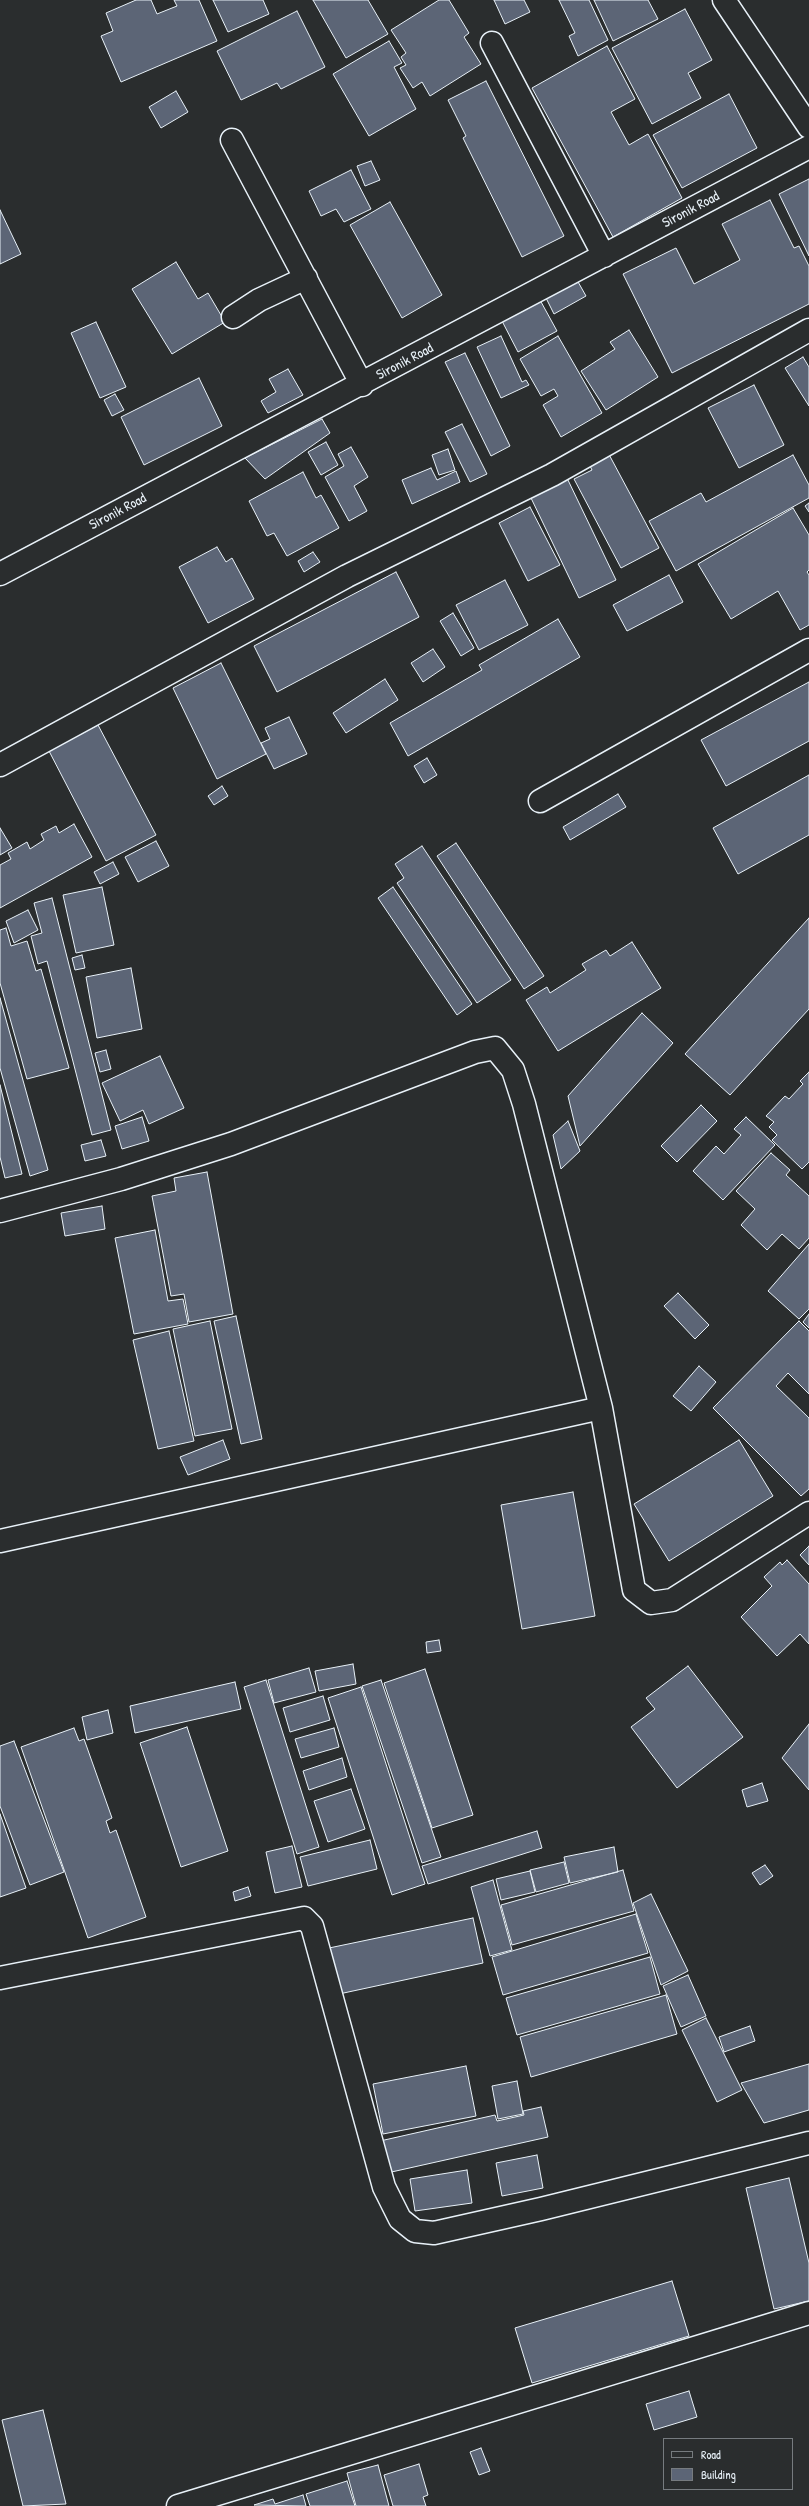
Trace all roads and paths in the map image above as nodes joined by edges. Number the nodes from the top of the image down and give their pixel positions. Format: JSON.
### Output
{"nodes":[{"id":1,"x":724,"y":0,"type":"edge"},
{"id":2,"x":492,"y":43,"type":"dead end"},
{"id":3,"x":809,"y":127,"type":"edge"},
{"id":4,"x":232,"y":140,"type":"dead end"},
{"id":5,"x":809,"y":147,"type":"edge"},
{"id":6,"x":604,"y":256,"type":"junction"},
{"id":7,"x":306,"y":278,"type":"junction"},
{"id":8,"x":233,"y":317,"type":"dead end"},
{"id":9,"x":809,"y":330,"type":"edge"},
{"id":10,"x":362,"y":385,"type":"junction"},
{"id":11,"x":0,"y":574,"type":"edge"},
{"id":12,"x":809,"y":650,"type":"edge"},
{"id":13,"x":0,"y":765,"type":"edge"},
{"id":14,"x":540,"y":801,"type":"dead end"},
{"id":15,"x":0,"y":1211,"type":"edge"},
{"id":16,"x":601,"y":1408,"type":"junction"},
{"id":17,"x":809,"y":1513,"type":"edge"},
{"id":18,"x":0,"y":1541,"type":"edge"},
{"id":19,"x":0,"y":1978,"type":"edge"},
{"id":20,"x":809,"y":2143,"type":"edge"},
{"id":21,"x":809,"y":2313,"type":"edge"},
{"id":22,"x":178,"y":2506,"type":"edge"}],
"edges":[{"from":1,"to":3,"type":"street"},
{"from":2,"to":6,"type":"street"},
{"from":4,"to":7,"type":"street"},
{"from":5,"to":6,"type":"street","name":"Sironik Road"},
{"from":6,"to":10,"type":"street","name":"Sironik Road"},
{"from":7,"to":8,"type":"street"},
{"from":7,"to":10,"type":"street"},
{"from":9,"to":13,"type":"street"},
{"from":10,"to":11,"type":"street","name":"Sironik Road"},
{"from":12,"to":14,"type":"street"},
{"from":15,"to":16,"type":"street"},
{"from":16,"to":17,"type":"street"},
{"from":16,"to":18,"type":"street"},
{"from":19,"to":20,"type":"street"},
{"from":21,"to":22,"type":"street"}]}
